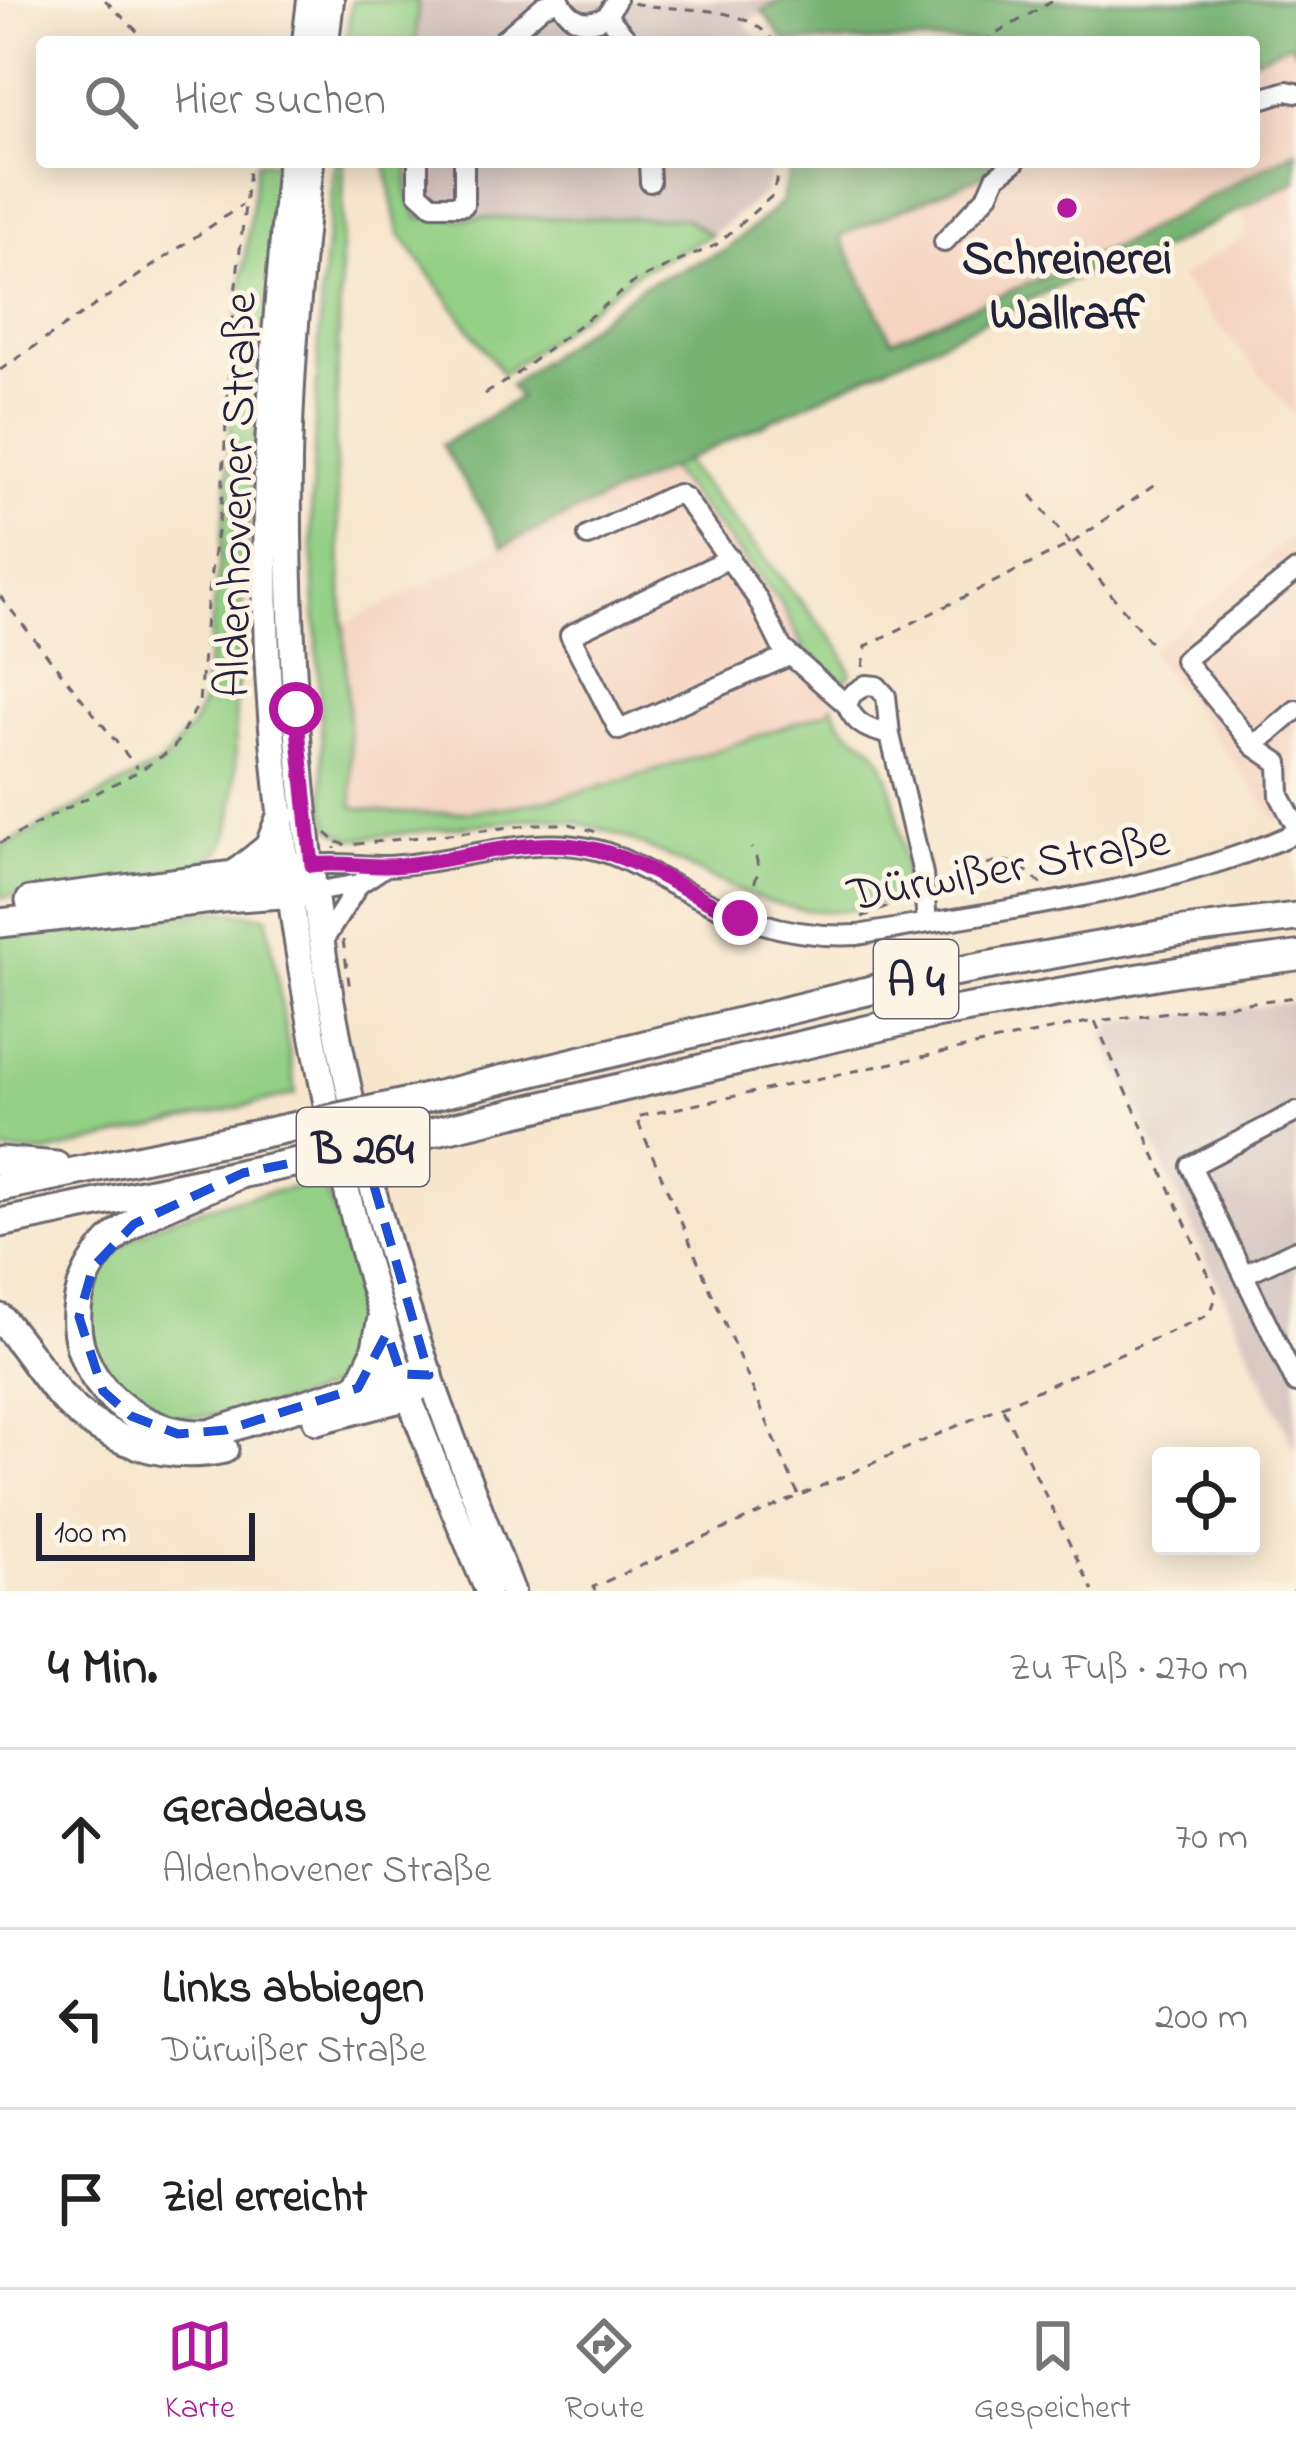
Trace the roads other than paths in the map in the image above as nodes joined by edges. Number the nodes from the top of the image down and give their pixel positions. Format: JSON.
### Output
{"nodes":[{"id":1,"x":310,"y":0,"type":"edge"},
{"id":2,"x":331,"y":0,"type":"edge"},
{"id":3,"x":560,"y":0,"type":"edge"},
{"id":4,"x":614,"y":5,"type":"edge"},
{"id":5,"x":305,"y":36,"type":"edge"},
{"id":6,"x":327,"y":36,"type":"edge"},
{"id":7,"x":508,"y":36,"type":"edge"},
{"id":8,"x":627,"y":36,"type":"edge"},
{"id":9,"x":1296,"y":93,"type":"edge"},
{"id":10,"x":1260,"y":98,"type":"edge"},
{"id":11,"x":289,"y":168,"type":"edge"},
{"id":12,"x":310,"y":168,"type":"edge"},
{"id":13,"x":418,"y":168,"type":"edge"},
{"id":14,"x":464,"y":168,"type":"edge"},
{"id":15,"x":1008,"y":168,"type":"edge"},
{"id":16,"x":944,"y":242,"type":"dead end"},
{"id":17,"x":588,"y":536,"type":"dead end"},
{"id":18,"x":730,"y":558,"type":"junction"},
{"id":19,"x":1296,"y":571,"type":"edge"},
{"id":20,"x":788,"y":656,"type":"junction"},
{"id":21,"x":847,"y":706,"type":"junction"},
{"id":22,"x":1296,"y":710,"type":"edge"},
{"id":23,"x":890,"y":735,"type":"junction"},
{"id":24,"x":1253,"y":746,"type":"junction"},
{"id":25,"x":1287,"y":761,"type":"edge"},
{"id":26,"x":281,"y":816,"type":"junction"},
{"id":27,"x":1296,"y":830,"type":"edge"},
{"id":28,"x":386,"y":866,"type":"junction"},
{"id":29,"x":235,"y":874,"type":"junction"},
{"id":30,"x":300,"y":880,"type":"junction"},
{"id":31,"x":359,"y":884,"type":"junction"},
{"id":32,"x":0,"y":905,"type":"edge"},
{"id":33,"x":1296,"y":917,"type":"edge"},
{"id":34,"x":0,"y":923,"type":"edge"},
{"id":35,"x":927,"y":923,"type":"junction"},
{"id":36,"x":321,"y":944,"type":"junction"},
{"id":37,"x":1296,"y":956,"type":"edge"},
{"id":38,"x":1296,"y":1112,"type":"edge"},
{"id":39,"x":0,"y":1160,"type":"edge"},
{"id":40,"x":90,"y":1169,"type":"junction"},
{"id":41,"x":243,"y":1173,"type":"junction"},
{"id":42,"x":0,"y":1187,"type":"edge"},
{"id":43,"x":0,"y":1223,"type":"edge"},
{"id":44,"x":1296,"y":1250,"type":"edge"},
{"id":45,"x":1245,"y":1274,"type":"junction"},
{"id":46,"x":0,"y":1318,"type":"edge"},
{"id":47,"x":382,"y":1318,"type":"junction"},
{"id":48,"x":413,"y":1382,"type":"junction"},
{"id":49,"x":1296,"y":1383,"type":"edge"},
{"id":50,"x":358,"y":1388,"type":"junction"},
{"id":51,"x":488,"y":1591,"type":"edge"},
{"id":52,"x":512,"y":1591,"type":"edge"}],
"edges":[{"from":1,"to":5,"type":"main road"},
{"from":2,"to":6,"type":"main road"},
{"from":3,"to":4,"type":"street"},
{"from":3,"to":7,"type":"street"},
{"from":4,"to":8,"type":"street"},
{"from":9,"to":10,"type":"street"},
{"from":11,"to":26,"type":"main road","name":"Aldenhovener Straße"},
{"from":12,"to":30,"type":"main road","name":"Aldenhovener Straße"},
{"from":13,"to":14,"type":"street"},
{"from":15,"to":16,"type":"street"},
{"from":17,"to":18,"type":"street"},
{"from":18,"to":20,"type":"street"},
{"from":18,"to":20,"type":"street"},
{"from":19,"to":24,"type":"street"},
{"from":20,"to":21,"type":"street"},
{"from":21,"to":23,"type":"street"},
{"from":21,"to":23,"type":"street"},
{"from":22,"to":24,"type":"street"},
{"from":23,"to":35,"type":"street"},
{"from":24,"to":25,"type":"street"},
{"from":25,"to":27,"type":"street"},
{"from":26,"to":29,"type":"highway"},
{"from":26,"to":30,"type":"main road","name":"Aldenhovener Straße"},
{"from":27,"to":35,"type":"street","name":"Dürwißer Straße"},
{"from":28,"to":30,"type":"street","name":"Dürwißer Straße"},
{"from":28,"to":31,"type":"street","name":"Dürwißer Straße"},
{"from":28,"to":35,"type":"street","name":"Dürwißer Straße"},
{"from":29,"to":30,"type":"highway"},
{"from":29,"to":32,"type":"highway"},
{"from":30,"to":31,"type":"street","name":"Dürwißer Straße"},
{"from":30,"to":34,"type":"highway"},
{"from":30,"to":36,"type":"main road","name":"Aldenhovener Straße","number":"B 264"},
{"from":30,"to":47,"type":"main road","name":"Aldenhovener Straße","number":"B 264"},
{"from":31,"to":36,"type":"street","name":"Dürwißer Straße"},
{"from":33,"to":40,"type":"highway","number":"A 4","bridge":true},
{"from":36,"to":48,"type":"main road","name":"Aldenhovener Straße","number":"B 264"},
{"from":37,"to":41,"type":"highway","number":"A 4","bridge":true},
{"from":38,"to":45,"type":"street"},
{"from":39,"to":40,"type":"highway"},
{"from":40,"to":42,"type":"highway","number":"A 4"},
{"from":41,"to":43,"type":"highway","number":"A 4"},
{"from":41,"to":50,"type":"highway"},
{"from":44,"to":45,"type":"street"},
{"from":45,"to":49,"type":"street"},
{"from":46,"to":48,"type":"highway"},
{"from":47,"to":48,"type":"main road","name":"Aldenhovener Straße","number":"B 264"},
{"from":47,"to":50,"type":"highway"},
{"from":48,"to":50,"type":"highway"},
{"from":48,"to":51,"type":"main road","name":"Aldenhovener Straße","number":"B 264"},
{"from":48,"to":52,"type":"main road","name":"Aldenhovener Straße","number":"B 264"}]}
